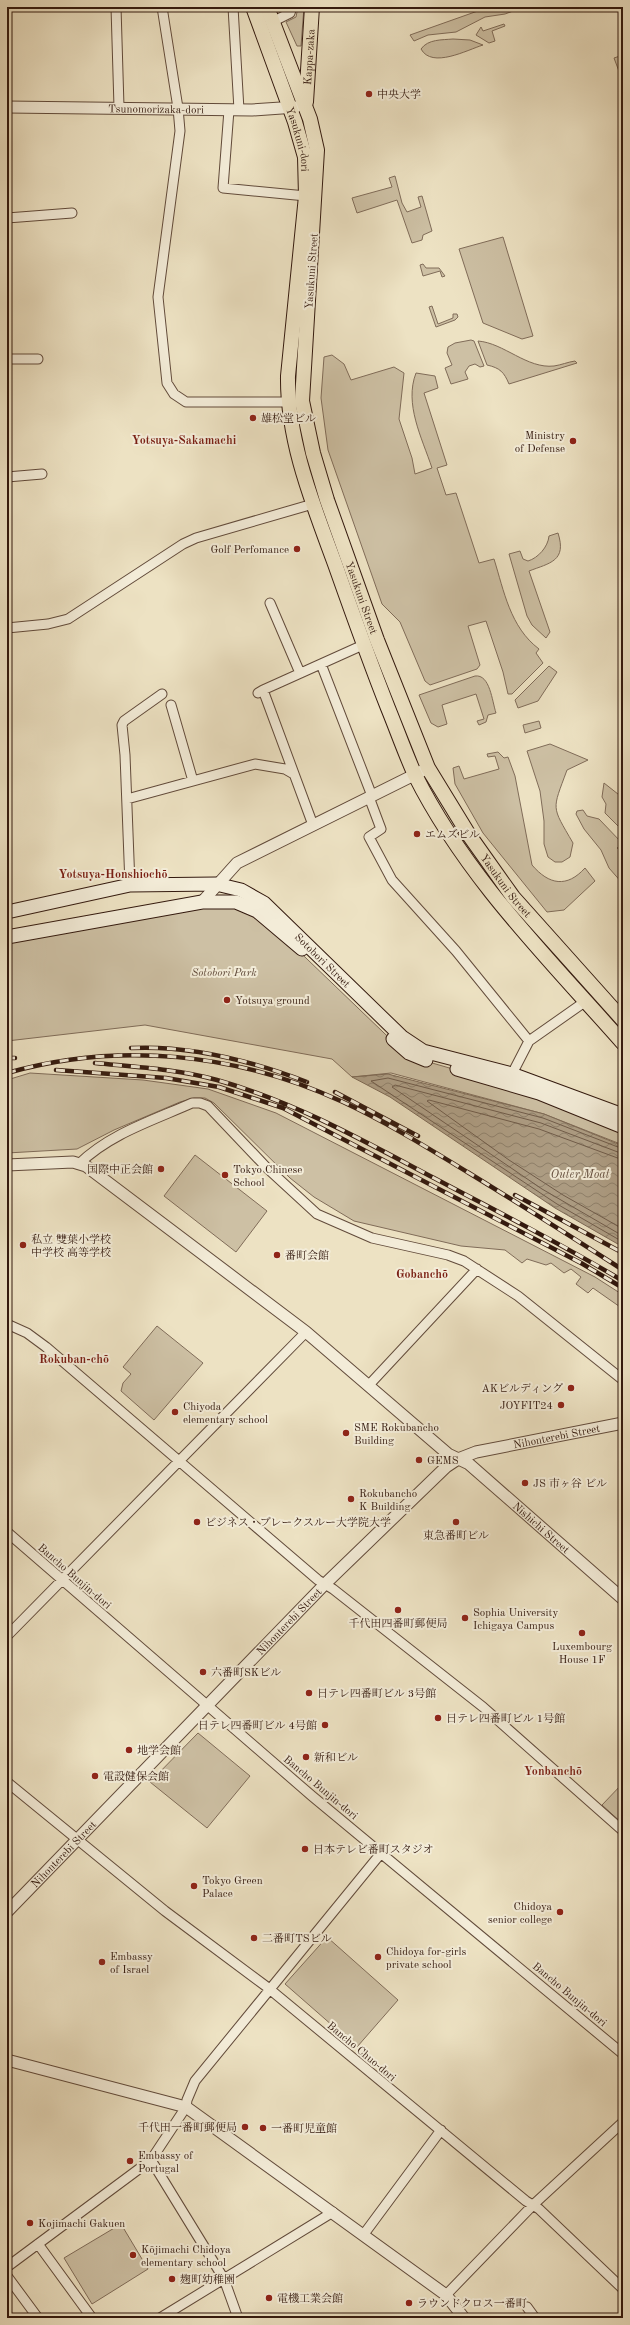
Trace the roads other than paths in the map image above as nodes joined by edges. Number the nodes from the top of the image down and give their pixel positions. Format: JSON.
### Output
{"nodes":[{"id":1,"x":116,"y":7,"type":"edge"},
{"id":2,"x":162,"y":7,"type":"edge"},
{"id":3,"x":233,"y":7,"type":"edge"},
{"id":4,"x":253,"y":7,"type":"edge"},
{"id":5,"x":267,"y":7,"type":"edge"},
{"id":6,"x":292,"y":7,"type":"edge"},
{"id":7,"x":312,"y":7,"type":"edge"},
{"id":8,"x":272,"y":22,"type":"junction"},
{"id":9,"x":283,"y":51,"type":"junction"},
{"id":10,"x":309,"y":51,"type":"junction"},
{"id":11,"x":304,"y":72,"type":"junction"},
{"id":12,"x":299,"y":90,"type":"junction"},
{"id":13,"x":306,"y":106,"type":"junction"},
{"id":14,"x":7,"y":107,"type":"edge"},
{"id":15,"x":120,"y":107,"type":"junction"},
{"id":16,"x":178,"y":108,"type":"junction"},
{"id":17,"x":290,"y":108,"type":"junction"},
{"id":18,"x":234,"y":110,"type":"junction"},
{"id":19,"x":306,"y":196,"type":"junction"},
{"id":20,"x":72,"y":213,"type":"dead end"},
{"id":21,"x":7,"y":218,"type":"edge"},
{"id":22,"x":7,"y":359,"type":"edge"},
{"id":23,"x":38,"y":359,"type":"dead end"},
{"id":24,"x":288,"y":402,"type":"junction"},
{"id":25,"x":42,"y":474,"type":"dead end"},
{"id":26,"x":7,"y":477,"type":"edge"},
{"id":27,"x":313,"y":504,"type":"junction"},
{"id":28,"x":270,"y":603,"type":"dead end"},
{"id":29,"x":7,"y":628,"type":"edge"},
{"id":30,"x":363,"y":645,"type":"junction"},
{"id":31,"x":321,"y":664,"type":"junction"},
{"id":32,"x":300,"y":673,"type":"junction"},
{"id":33,"x":162,"y":694,"type":"dead end"},
{"id":34,"x":171,"y":704,"type":"dead end"},
{"id":35,"x":428,"y":768,"type":"junction"},
{"id":36,"x":292,"y":773,"type":"junction"},
{"id":37,"x":415,"y":774,"type":"junction"},
{"id":38,"x":193,"y":781,"type":"junction"},
{"id":39,"x":370,"y":797,"type":"junction"},
{"id":40,"x":127,"y":798,"type":"junction"},
{"id":41,"x":313,"y":825,"type":"junction"},
{"id":42,"x":216,"y":884,"type":"junction"},
{"id":43,"x":130,"y":885,"type":"junction"},
{"id":44,"x":202,"y":902,"type":"junction"},
{"id":45,"x":7,"y":912,"type":"edge"},
{"id":46,"x":7,"y":937,"type":"edge"},
{"id":47,"x":586,"y":1001,"type":"junction"},
{"id":48,"x":623,"y":1020,"type":"edge"},
{"id":49,"x":529,"y":1041,"type":"junction"},
{"id":50,"x":623,"y":1043,"type":"edge"},
{"id":51,"x":512,"y":1074,"type":"junction"},
{"id":52,"x":623,"y":1115,"type":"edge"},
{"id":53,"x":623,"y":1127,"type":"edge"},
{"id":54,"x":79,"y":1164,"type":"junction"},
{"id":55,"x":7,"y":1165,"type":"edge"},
{"id":56,"x":477,"y":1269,"type":"junction"},
{"id":57,"x":7,"y":1324,"type":"edge"},
{"id":58,"x":306,"y":1332,"type":"junction"},
{"id":59,"x":623,"y":1380,"type":"edge"},
{"id":60,"x":368,"y":1386,"type":"junction"},
{"id":61,"x":623,"y":1423,"type":"edge"},
{"id":62,"x":458,"y":1459,"type":"junction"},
{"id":63,"x":179,"y":1461,"type":"junction"},
{"id":64,"x":7,"y":1532,"type":"edge"},
{"id":65,"x":63,"y":1581,"type":"junction"},
{"id":66,"x":325,"y":1584,"type":"junction"},
{"id":67,"x":623,"y":1599,"type":"edge"},
{"id":68,"x":7,"y":1636,"type":"edge"},
{"id":69,"x":207,"y":1707,"type":"junction"},
{"id":70,"x":7,"y":1782,"type":"edge"},
{"id":71,"x":623,"y":1831,"type":"edge"},
{"id":72,"x":78,"y":1840,"type":"junction"},
{"id":73,"x":382,"y":1852,"type":"junction"},
{"id":74,"x":7,"y":1912,"type":"edge"},
{"id":75,"x":271,"y":1990,"type":"junction"},
{"id":76,"x":623,"y":2054,"type":"edge"},
{"id":77,"x":7,"y":2060,"type":"edge"},
{"id":78,"x":186,"y":2107,"type":"junction"},
{"id":79,"x":623,"y":2122,"type":"edge"},
{"id":80,"x":441,"y":2130,"type":"junction"},
{"id":81,"x":151,"y":2160,"type":"junction"},
{"id":82,"x":533,"y":2205,"type":"junction"},
{"id":83,"x":333,"y":2212,"type":"junction"},
{"id":84,"x":364,"y":2234,"type":"junction"},
{"id":85,"x":38,"y":2244,"type":"junction"},
{"id":86,"x":7,"y":2266,"type":"edge"},
{"id":87,"x":7,"y":2276,"type":"edge"},
{"id":88,"x":224,"y":2279,"type":"junction"},
{"id":89,"x":623,"y":2289,"type":"edge"},
{"id":90,"x":446,"y":2295,"type":"junction"},
{"id":91,"x":527,"y":2307,"type":"dead end"},
{"id":92,"x":38,"y":2318,"type":"edge"},
{"id":93,"x":92,"y":2318,"type":"edge"},
{"id":94,"x":160,"y":2318,"type":"edge"},
{"id":95,"x":238,"y":2318,"type":"edge"},
{"id":96,"x":464,"y":2318,"type":"edge"},
{"id":97,"x":535,"y":2318,"type":"edge"}],
"edges":[{"from":1,"to":15,"type":"street"},
{"from":2,"to":16,"type":"street"},
{"from":3,"to":18,"type":"street"},
{"from":4,"to":17,"type":"main road","name":"Yasukuni-dori"},
{"from":5,"to":8,"type":"main road","name":"Yasukuni-dori"},
{"from":6,"to":8,"type":"street"},
{"from":7,"to":10,"type":"main road","name":"Kappa-zaka"},
{"from":8,"to":9,"type":"main road","name":"Yasukuni-dori"},
{"from":9,"to":11,"type":"main road"},
{"from":9,"to":12,"type":"main road","name":"Yasukuni-dori"},
{"from":10,"to":11,"type":"main road"},
{"from":10,"to":13,"type":"main road","name":"Kappa-zaka"},
{"from":11,"to":12,"type":"main road"},
{"from":12,"to":13,"type":"main road","name":"Yasukuni-dori"},
{"from":12,"to":17,"type":"main road"},
{"from":13,"to":17,"type":"street","name":"Tsunomorizaka-dori"},
{"from":13,"to":35,"type":"main road","name":"Yasukuni Street"},
{"from":14,"to":15,"type":"street","name":"Tsunomorizaka-dori"},
{"from":15,"to":16,"type":"street","name":"Tsunomorizaka-dori"},
{"from":16,"to":18,"type":"street","name":"Tsunomorizaka-dori"},
{"from":16,"to":24,"type":"street"},
{"from":17,"to":18,"type":"street","name":"Tsunomorizaka-dori"},
{"from":17,"to":19,"type":"main road","name":"Yasukuni-dori"},
{"from":18,"to":19,"type":"street"},
{"from":19,"to":24,"type":"main road","name":"Yasukuni-dori"},
{"from":20,"to":21,"type":"street"},
{"from":22,"to":23,"type":"street"},
{"from":24,"to":27,"type":"main road","name":"Yasukuni Street"},
{"from":25,"to":26,"type":"street"},
{"from":27,"to":29,"type":"street"},
{"from":27,"to":30,"type":"main road","name":"Yasukuni Street"},
{"from":28,"to":32,"type":"street"},
{"from":30,"to":31,"type":"street"},
{"from":30,"to":37,"type":"main road","name":"Yasukuni Street"},
{"from":31,"to":32,"type":"street"},
{"from":31,"to":39,"type":"street"},
{"from":32,"to":36,"type":"street"},
{"from":33,"to":40,"type":"street"},
{"from":34,"to":38,"type":"street"},
{"from":35,"to":37,"type":"street"},
{"from":35,"to":48,"type":"main road","name":"Yasukuni Street"},
{"from":36,"to":38,"type":"street"},
{"from":36,"to":41,"type":"street"},
{"from":37,"to":39,"type":"street"},
{"from":37,"to":47,"type":"main road","name":"Yasukuni Street"},
{"from":38,"to":40,"type":"street"},
{"from":39,"to":41,"type":"street"},
{"from":39,"to":49,"type":"street"},
{"from":40,"to":43,"type":"street"},
{"from":41,"to":42,"type":"street"},
{"from":42,"to":43,"type":"main road","name":"Sotobori Street"},
{"from":42,"to":44,"type":"street"},
{"from":42,"to":51,"type":"main road","name":"Sotobori Street"},
{"from":43,"to":45,"type":"main road","name":"Sotobori Street"},
{"from":44,"to":46,"type":"main road","name":"Sotobori Street"},
{"from":44,"to":53,"type":"main road","name":"Sotobori Street"},
{"from":47,"to":49,"type":"street"},
{"from":47,"to":50,"type":"main road","name":"Yasukuni Street"},
{"from":49,"to":51,"type":"street"},
{"from":51,"to":52,"type":"main road","name":"Sotobori Street"},
{"from":54,"to":55,"type":"street"},
{"from":54,"to":56,"type":"street"},
{"from":54,"to":58,"type":"street","name":"Nishichi Street"},
{"from":56,"to":59,"type":"street"},
{"from":56,"to":60,"type":"street"},
{"from":57,"to":63,"type":"street"},
{"from":58,"to":60,"type":"street","name":"Nishichi Street"},
{"from":58,"to":63,"type":"street"},
{"from":60,"to":62,"type":"street","name":"Nishichi Street"},
{"from":61,"to":62,"type":"street","name":"Nihonterebi Street"},
{"from":62,"to":66,"type":"street","name":"Nihonterebi Street"},
{"from":62,"to":67,"type":"street","name":"Nishichi Street"},
{"from":63,"to":65,"type":"street"},
{"from":63,"to":66,"type":"street"},
{"from":64,"to":65,"type":"street","name":"Bancho Bunjin-dori"},
{"from":65,"to":68,"type":"street"},
{"from":65,"to":69,"type":"street","name":"Bancho Bunjin-dori"},
{"from":66,"to":69,"type":"street","name":"Nihonterebi Street"},
{"from":66,"to":71,"type":"street"},
{"from":69,"to":72,"type":"street","name":"Nihonterebi Street"},
{"from":69,"to":73,"type":"street","name":"Bancho Bunjin-dori"},
{"from":70,"to":72,"type":"street","name":"Bancho Chuo-dori"},
{"from":72,"to":74,"type":"street","name":"Nihonterebi Street"},
{"from":72,"to":75,"type":"street","name":"Bancho Chuo-dori"},
{"from":73,"to":75,"type":"street"},
{"from":73,"to":76,"type":"street","name":"Bancho Bunjin-dori"},
{"from":75,"to":78,"type":"street"},
{"from":75,"to":80,"type":"street","name":"Bancho Chuo-dori"},
{"from":77,"to":78,"type":"street"},
{"from":78,"to":81,"type":"street"},
{"from":78,"to":83,"type":"street"},
{"from":79,"to":82,"type":"street"},
{"from":80,"to":82,"type":"street","name":"Bancho Chuo-dori"},
{"from":80,"to":84,"type":"street"},
{"from":81,"to":85,"type":"street"},
{"from":81,"to":88,"type":"street"},
{"from":82,"to":89,"type":"street","name":"Bancho Chuo-dori"},
{"from":82,"to":90,"type":"street"},
{"from":83,"to":84,"type":"street"},
{"from":83,"to":88,"type":"street"},
{"from":84,"to":90,"type":"street"},
{"from":85,"to":86,"type":"street"},
{"from":85,"to":93,"type":"street"},
{"from":87,"to":92,"type":"street"},
{"from":88,"to":94,"type":"street"},
{"from":88,"to":95,"type":"street"},
{"from":90,"to":96,"type":"street"},
{"from":91,"to":97,"type":"street"}]}
